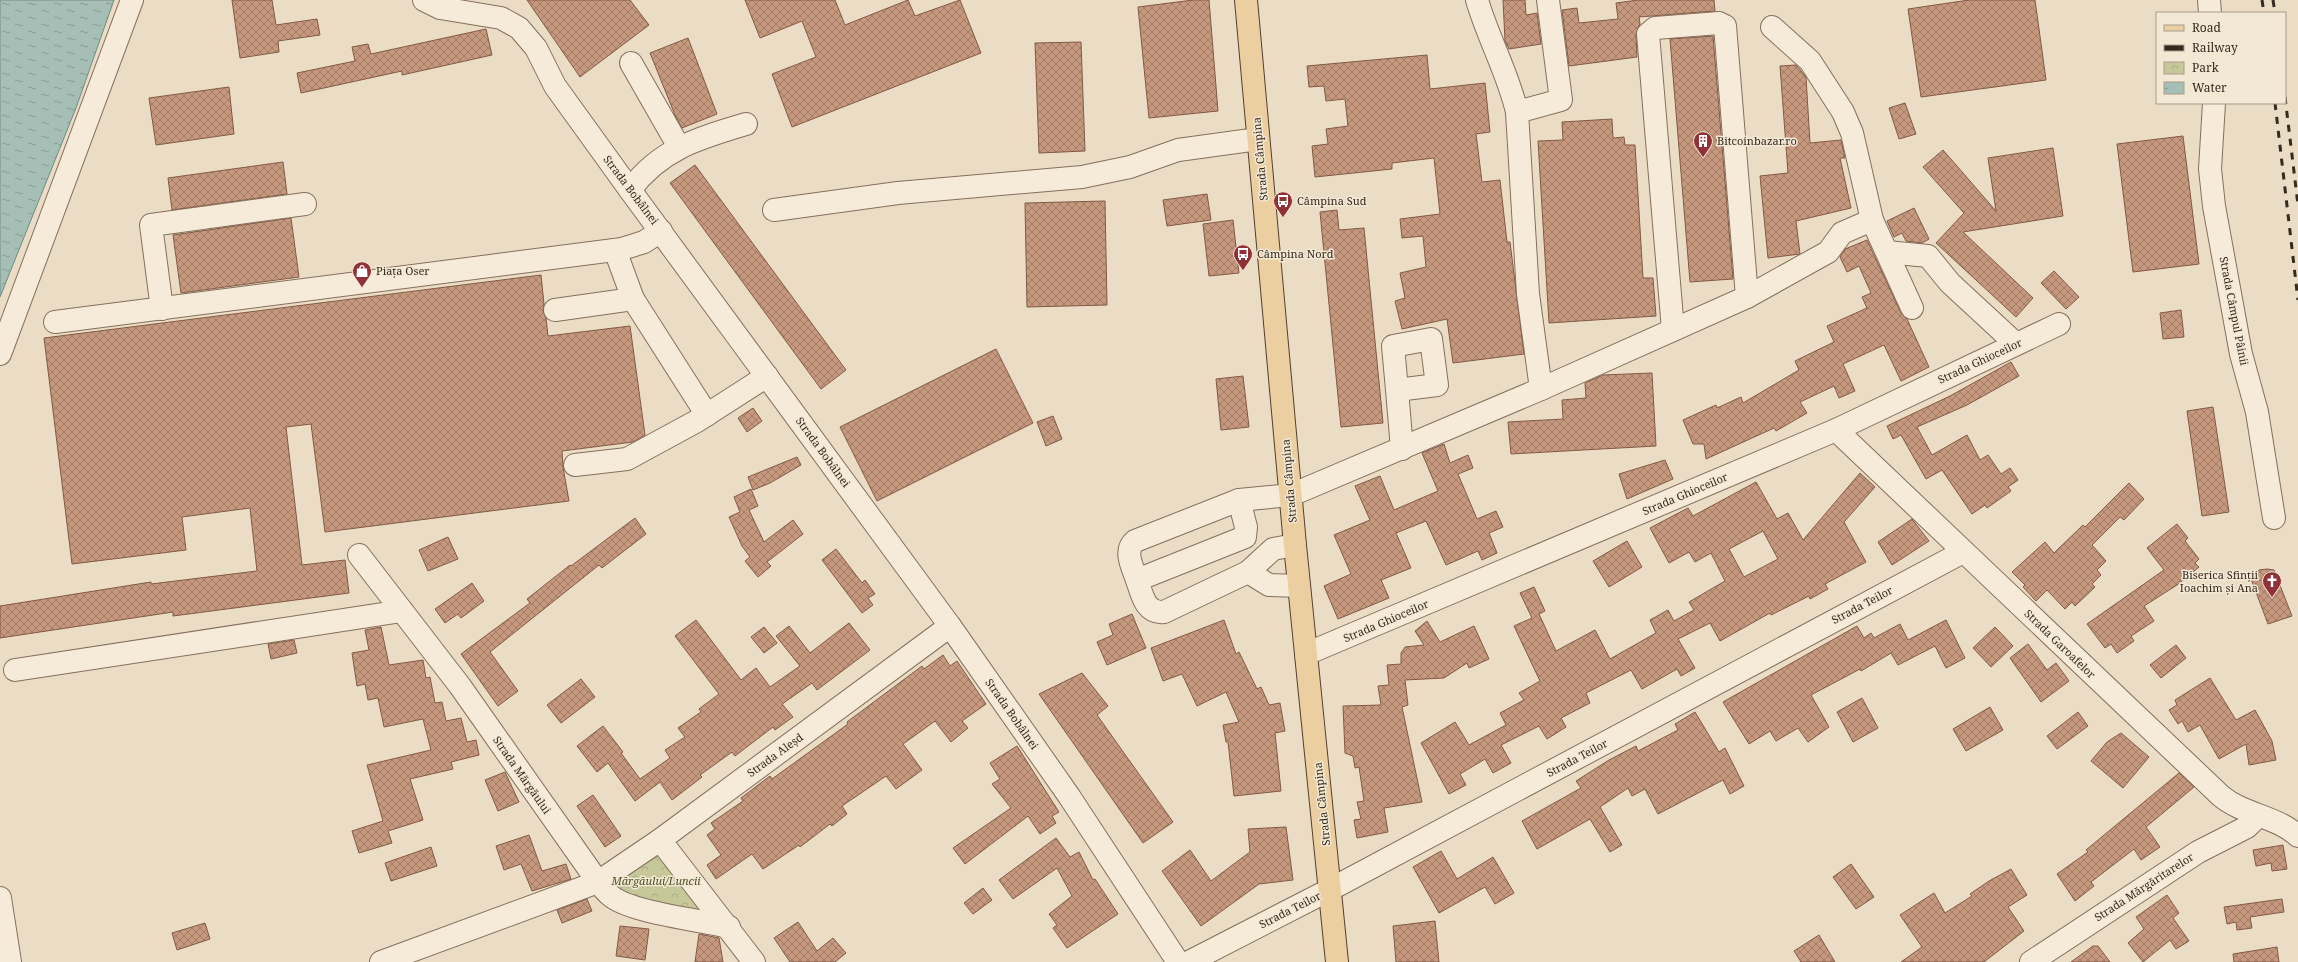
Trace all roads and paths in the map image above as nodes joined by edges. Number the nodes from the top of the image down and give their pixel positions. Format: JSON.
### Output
{"nodes":[{"id":1,"x":132,"y":0,"type":"edge"},
{"id":2,"x":424,"y":0,"type":"edge"},
{"id":3,"x":1246,"y":0,"type":"edge"},
{"id":4,"x":1477,"y":0,"type":"edge"},
{"id":5,"x":1548,"y":0,"type":"edge"},
{"id":6,"x":2209,"y":0,"type":"edge"},
{"id":7,"x":2210,"y":12,"type":"edge"},
{"id":8,"x":1772,"y":27,"type":"dead end"},
{"id":9,"x":631,"y":63,"type":"dead end"},
{"id":10,"x":2214,"y":104,"type":"edge"},
{"id":11,"x":1517,"y":112,"type":"junction"},
{"id":12,"x":746,"y":124,"type":"dead end"},
{"id":13,"x":1258,"y":139,"type":"junction"},
{"id":14,"x":679,"y":147,"type":"junction"},
{"id":15,"x":630,"y":190,"type":"junction"},
{"id":16,"x":305,"y":204,"type":"dead end"},
{"id":17,"x":774,"y":210,"type":"dead end"},
{"id":18,"x":1872,"y":220,"type":"junction"},
{"id":19,"x":661,"y":231,"type":"junction"},
{"id":20,"x":615,"y":250,"type":"junction"},
{"id":21,"x":1887,"y":252,"type":"junction"},
{"id":22,"x":1747,"y":297,"type":"junction"},
{"id":23,"x":633,"y":299,"type":"junction"},
{"id":24,"x":1912,"y":308,"type":"dead end"},
{"id":25,"x":162,"y":309,"type":"junction"},
{"id":26,"x":555,"y":310,"type":"dead end"},
{"id":27,"x":56,"y":322,"type":"dead end"},
{"id":28,"x":2059,"y":324,"type":"dead end"},
{"id":29,"x":1673,"y":330,"type":"junction"},
{"id":30,"x":2016,"y":344,"type":"junction"},
{"id":31,"x":0,"y":354,"type":"edge"},
{"id":32,"x":768,"y":376,"type":"junction"},
{"id":33,"x":1541,"y":389,"type":"junction"},
{"id":34,"x":1397,"y":390,"type":"dead end"},
{"id":35,"x":707,"y":415,"type":"junction"},
{"id":36,"x":1836,"y":430,"type":"junction"},
{"id":37,"x":1402,"y":449,"type":"junction"},
{"id":38,"x":575,"y":465,"type":"dead end"},
{"id":39,"x":1291,"y":495,"type":"junction"},
{"id":40,"x":1239,"y":500,"type":"junction"},
{"id":41,"x":2274,"y":518,"type":"dead end"},
{"id":42,"x":1295,"y":545,"type":"junction"},
{"id":43,"x":1963,"y":552,"type":"junction"},
{"id":44,"x":359,"y":555,"type":"dead end"},
{"id":45,"x":1248,"y":572,"type":"junction"},
{"id":46,"x":1137,"y":580,"type":"junction"},
{"id":47,"x":1299,"y":586,"type":"junction"},
{"id":48,"x":402,"y":611,"type":"junction"},
{"id":49,"x":950,"y":626,"type":"junction"},
{"id":50,"x":1306,"y":654,"type":"junction"},
{"id":51,"x":15,"y":670,"type":"dead end"},
{"id":52,"x":2258,"y":816,"type":"junction"},
{"id":53,"x":2298,"y":836,"type":"edge"},
{"id":54,"x":660,"y":840,"type":"junction"},
{"id":55,"x":598,"y":882,"type":"junction"},
{"id":56,"x":1331,"y":890,"type":"junction"},
{"id":57,"x":0,"y":898,"type":"edge"},
{"id":58,"x":729,"y":927,"type":"junction"},
{"id":59,"x":10,"y":962,"type":"edge"},
{"id":60,"x":381,"y":962,"type":"edge"},
{"id":61,"x":754,"y":962,"type":"edge"},
{"id":62,"x":1178,"y":962,"type":"edge"},
{"id":63,"x":1189,"y":962,"type":"edge"},
{"id":64,"x":1337,"y":962,"type":"edge"},
{"id":65,"x":2031,"y":962,"type":"edge"}],
"edges":[{"from":1,"to":31,"type":"street"},
{"from":2,"to":15,"type":"street","name":"Strada Bobâlnei"},
{"from":3,"to":13,"type":"main road","name":"Strada Câmpina"},
{"from":4,"to":11,"type":"street"},
{"from":5,"to":11,"type":"street"},
{"from":6,"to":7,"type":"street"},
{"from":8,"to":18,"type":"street"},
{"from":9,"to":14,"type":"street"},
{"from":10,"to":41,"type":"street","name":"Strada Câmpul Pâinii"},
{"from":11,"to":33,"type":"street"},
{"from":12,"to":14,"type":"street"},
{"from":13,"to":17,"type":"street"},
{"from":13,"to":39,"type":"main road","name":"Strada Câmpina"},
{"from":14,"to":15,"type":"street"},
{"from":15,"to":19,"type":"street","name":"Strada Bobâlnei"},
{"from":16,"to":25,"type":"street"},
{"from":18,"to":21,"type":"street"},
{"from":18,"to":22,"type":"street"},
{"from":19,"to":20,"type":"street"},
{"from":19,"to":32,"type":"street","name":"Strada Bobâlnei"},
{"from":20,"to":23,"type":"street"},
{"from":20,"to":25,"type":"street"},
{"from":21,"to":24,"type":"street"},
{"from":21,"to":30,"type":"street"},
{"from":22,"to":29,"type":"street"},
{"from":22,"to":29,"type":"street"},
{"from":23,"to":26,"type":"street"},
{"from":23,"to":35,"type":"street"},
{"from":25,"to":27,"type":"street"},
{"from":28,"to":30,"type":"street","name":"Strada Ghioceilor"},
{"from":29,"to":33,"type":"street"},
{"from":30,"to":36,"type":"street","name":"Strada Ghioceilor"},
{"from":32,"to":35,"type":"street"},
{"from":32,"to":49,"type":"street","name":"Strada Bobâlnei"},
{"from":33,"to":37,"type":"street"},
{"from":34,"to":37,"type":"street"},
{"from":35,"to":38,"type":"street"},
{"from":36,"to":43,"type":"street","name":"Strada Garoafelor"},
{"from":36,"to":50,"type":"street","name":"Strada Ghioceilor"},
{"from":37,"to":39,"type":"street"},
{"from":39,"to":40,"type":"street"},
{"from":39,"to":42,"type":"main road","name":"Strada Câmpina"},
{"from":40,"to":46,"type":"street"},
{"from":40,"to":46,"type":"street"},
{"from":42,"to":45,"type":"street"},
{"from":42,"to":47,"type":"main road","name":"Strada Câmpina"},
{"from":43,"to":52,"type":"street","name":"Strada Garoafelor"},
{"from":43,"to":56,"type":"street","name":"Strada Teilor"},
{"from":44,"to":48,"type":"street","name":"Strada Mărgăului"},
{"from":45,"to":46,"type":"street"},
{"from":45,"to":47,"type":"street"},
{"from":47,"to":50,"type":"main road","name":"Strada Câmpina"},
{"from":48,"to":51,"type":"street"},
{"from":48,"to":55,"type":"street","name":"Strada Mărgăului"},
{"from":49,"to":54,"type":"street","name":"Strada Aleșd"},
{"from":49,"to":62,"type":"street","name":"Strada Bobâlnei"},
{"from":50,"to":56,"type":"main road","name":"Strada Câmpina"},
{"from":52,"to":53,"type":"street","name":"Strada Garoafelor"},
{"from":52,"to":65,"type":"street","name":"Strada Mărgăritarelor"},
{"from":54,"to":55,"type":"street","name":"Strada Aleșd"},
{"from":54,"to":58,"type":"street"},
{"from":55,"to":58,"type":"street","name":"Strada Mărgăului"},
{"from":55,"to":60,"type":"street","name":"Strada Aleșd"},
{"from":56,"to":63,"type":"street","name":"Strada Teilor"},
{"from":56,"to":64,"type":"main road","name":"Strada Câmpina"},
{"from":57,"to":59,"type":"street"},
{"from":58,"to":61,"type":"street"}]}
